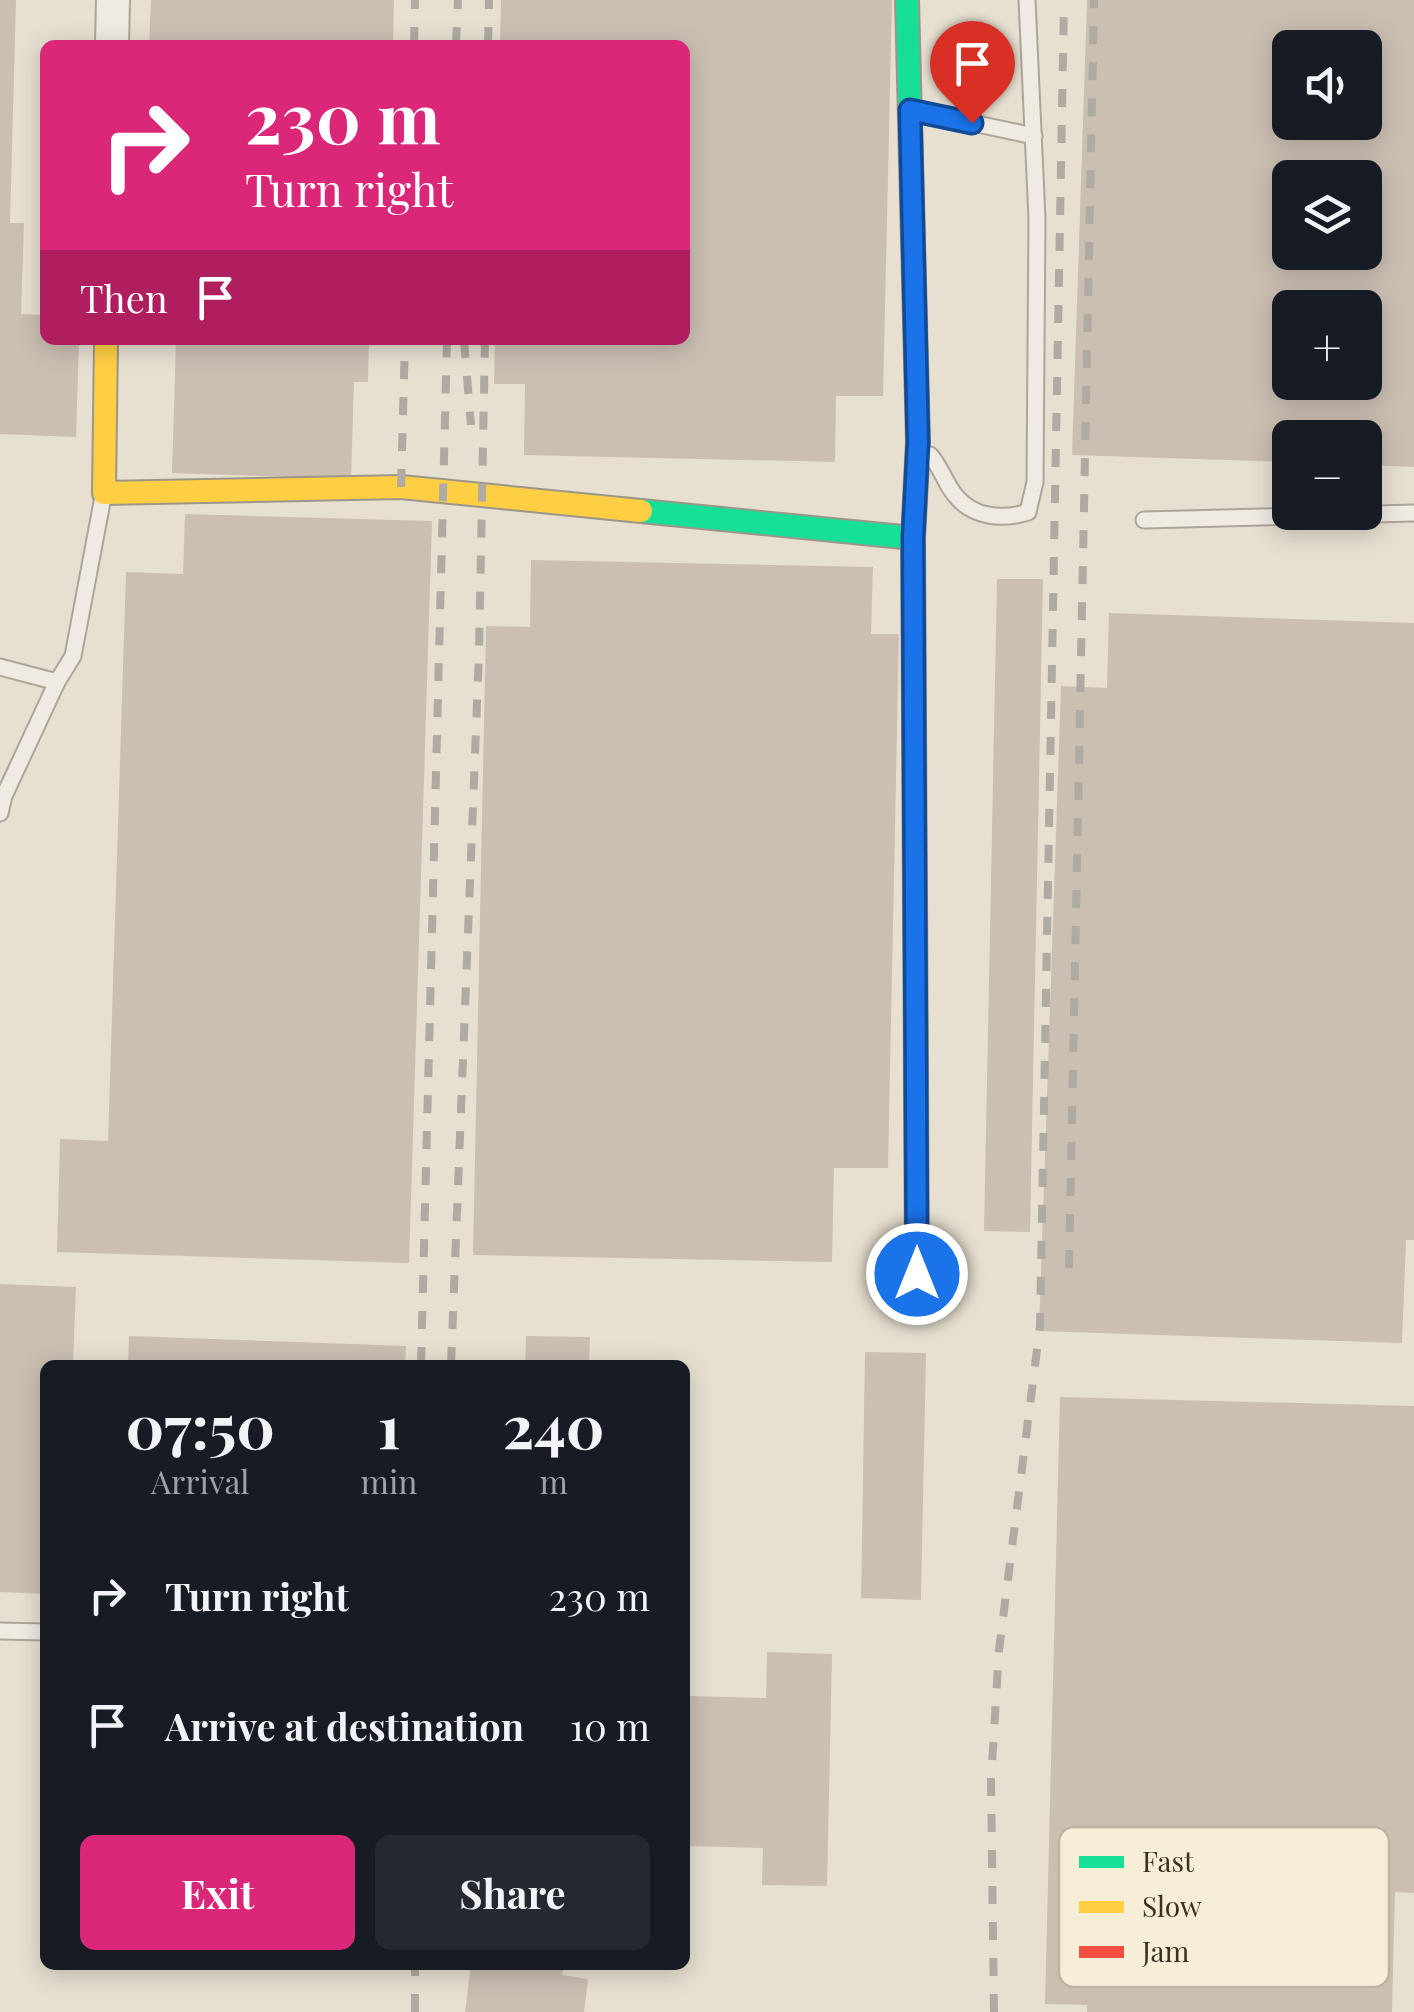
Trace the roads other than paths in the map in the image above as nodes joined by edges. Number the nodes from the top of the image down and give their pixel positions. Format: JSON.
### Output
{"nodes":[{"id":1,"x":113,"y":0,"type":"edge"},
{"id":2,"x":908,"y":0,"type":"edge"},
{"id":3,"x":1027,"y":0,"type":"edge"},
{"id":4,"x":112,"y":40,"type":"edge"},
{"id":5,"x":910,"y":110,"type":"junction"},
{"id":6,"x":1034,"y":136,"type":"junction"},
{"id":7,"x":106,"y":345,"type":"edge"},
{"id":8,"x":918,"y":442,"type":"junction"},
{"id":9,"x":104,"y":493,"type":"junction"},
{"id":10,"x":1414,"y":514,"type":"edge"},
{"id":11,"x":1144,"y":520,"type":"dead end"},
{"id":12,"x":913,"y":538,"type":"junction"},
{"id":13,"x":0,"y":667,"type":"edge"},
{"id":14,"x":57,"y":682,"type":"junction"},
{"id":15,"x":0,"y":813,"type":"edge"},
{"id":16,"x":917,"y":1274,"type":"dead end"},
{"id":17,"x":0,"y":1631,"type":"edge"},
{"id":18,"x":40,"y":1632,"type":"edge"}],
"edges":[{"from":1,"to":4,"type":"street"},
{"from":2,"to":5,"type":"street"},
{"from":3,"to":6,"type":"lane"},
{"from":5,"to":6,"type":"lane"},
{"from":5,"to":8,"type":"street"},
{"from":6,"to":8,"type":"lane"},
{"from":7,"to":9,"type":"street"},
{"from":8,"to":12,"type":"street"},
{"from":9,"to":12,"type":"street"},
{"from":9,"to":14,"type":"lane"},
{"from":10,"to":11,"type":"lane"},
{"from":12,"to":16,"type":"street"},
{"from":13,"to":14,"type":"lane"},
{"from":14,"to":15,"type":"lane"},
{"from":17,"to":18,"type":"lane"}]}
